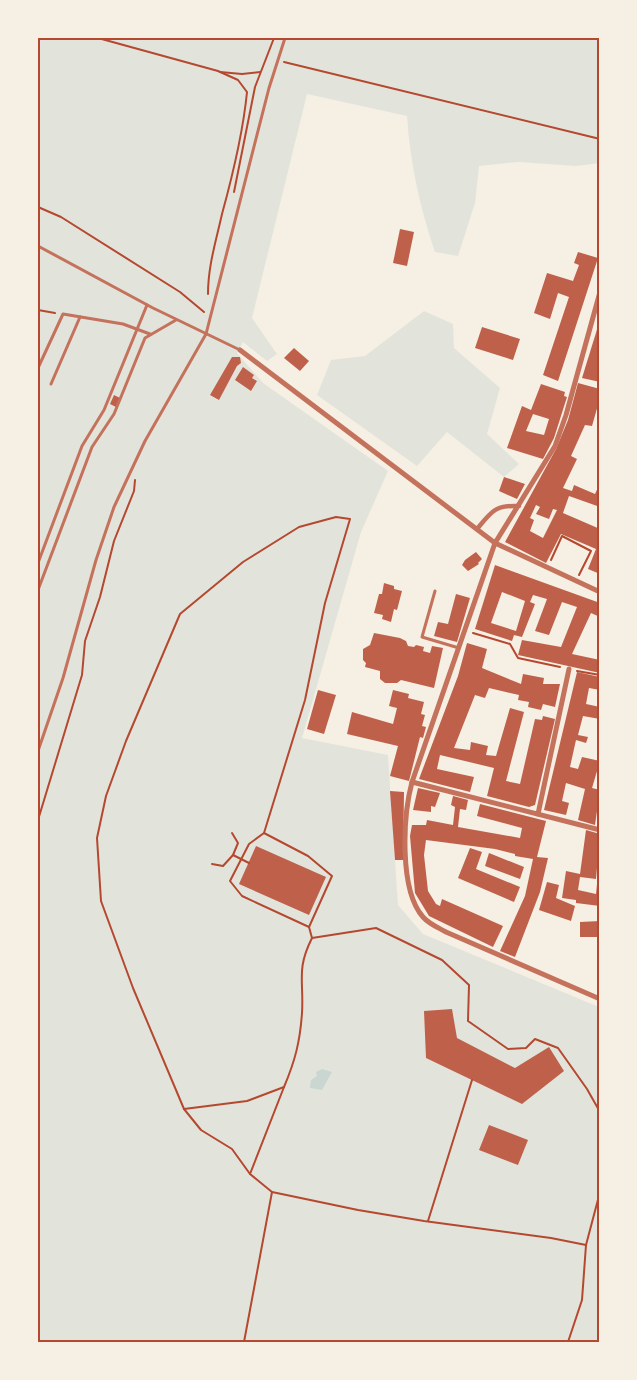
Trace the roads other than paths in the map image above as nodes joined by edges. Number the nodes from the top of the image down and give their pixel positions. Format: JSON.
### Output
{"nodes":[{"id":1,"x":285,"y":38,"type":"edge"},
{"id":2,"x":38,"y":246,"type":"edge"},
{"id":3,"x":600,"y":292,"type":"edge"},
{"id":4,"x":148,"y":305,"type":"junction"},
{"id":5,"x":80,"y":317,"type":"junction"},
{"id":6,"x":176,"y":320,"type":"junction"},
{"id":7,"x":137,"y":329,"type":"junction"},
{"id":8,"x":150,"y":334,"type":"junction"},
{"id":9,"x":206,"y":334,"type":"junction"},
{"id":10,"x":240,"y":350,"type":"joint"},
{"id":11,"x":38,"y":368,"type":"edge"},
{"id":12,"x":50,"y":384,"type":"dead end"},
{"id":13,"x":519,"y":506,"type":"junction"},
{"id":14,"x":477,"y":529,"type":"junction"},
{"id":15,"x":495,"y":543,"type":"junction"},
{"id":16,"x":38,"y":563,"type":"edge"},
{"id":17,"x":38,"y":590,"type":"edge"},
{"id":18,"x":435,"y":591,"type":"dead end"},
{"id":19,"x":600,"y":592,"type":"edge"},
{"id":20,"x":459,"y":648,"type":"junction"},
{"id":21,"x":569,"y":669,"type":"road end"},
{"id":22,"x":38,"y":751,"type":"edge"},
{"id":23,"x":412,"y":782,"type":"junction"},
{"id":24,"x":538,"y":814,"type":"junction"},
{"id":25,"x":600,"y":830,"type":"edge"},
{"id":26,"x":600,"y":999,"type":"edge"}],
"edges":[{"from":1,"to":9,"type":"lane"},
{"from":2,"to":4,"type":"lane"},
{"from":3,"to":13,"type":"street"},
{"from":4,"to":6,"type":"lane"},
{"from":4,"to":7,"type":"lane"},
{"from":5,"to":7,"type":"lane"},
{"from":5,"to":11,"type":"lane"},
{"from":5,"to":12,"type":"lane"},
{"from":6,"to":8,"type":"lane"},
{"from":6,"to":9,"type":"lane"},
{"from":7,"to":8,"type":"lane"},
{"from":7,"to":16,"type":"lane"},
{"from":8,"to":17,"type":"lane"},
{"from":9,"to":10,"type":"lane"},
{"from":9,"to":22,"type":"lane"},
{"from":10,"to":14,"type":"street"},
{"from":13,"to":14,"type":"street"},
{"from":13,"to":15,"type":"street"},
{"from":14,"to":15,"type":"street"},
{"from":15,"to":19,"type":"street"},
{"from":15,"to":20,"type":"street"},
{"from":18,"to":20,"type":"lane"},
{"from":20,"to":23,"type":"street"},
{"from":21,"to":24,"type":"street"},
{"from":23,"to":24,"type":"street"},
{"from":23,"to":26,"type":"street"},
{"from":24,"to":25,"type":"street"}]}
